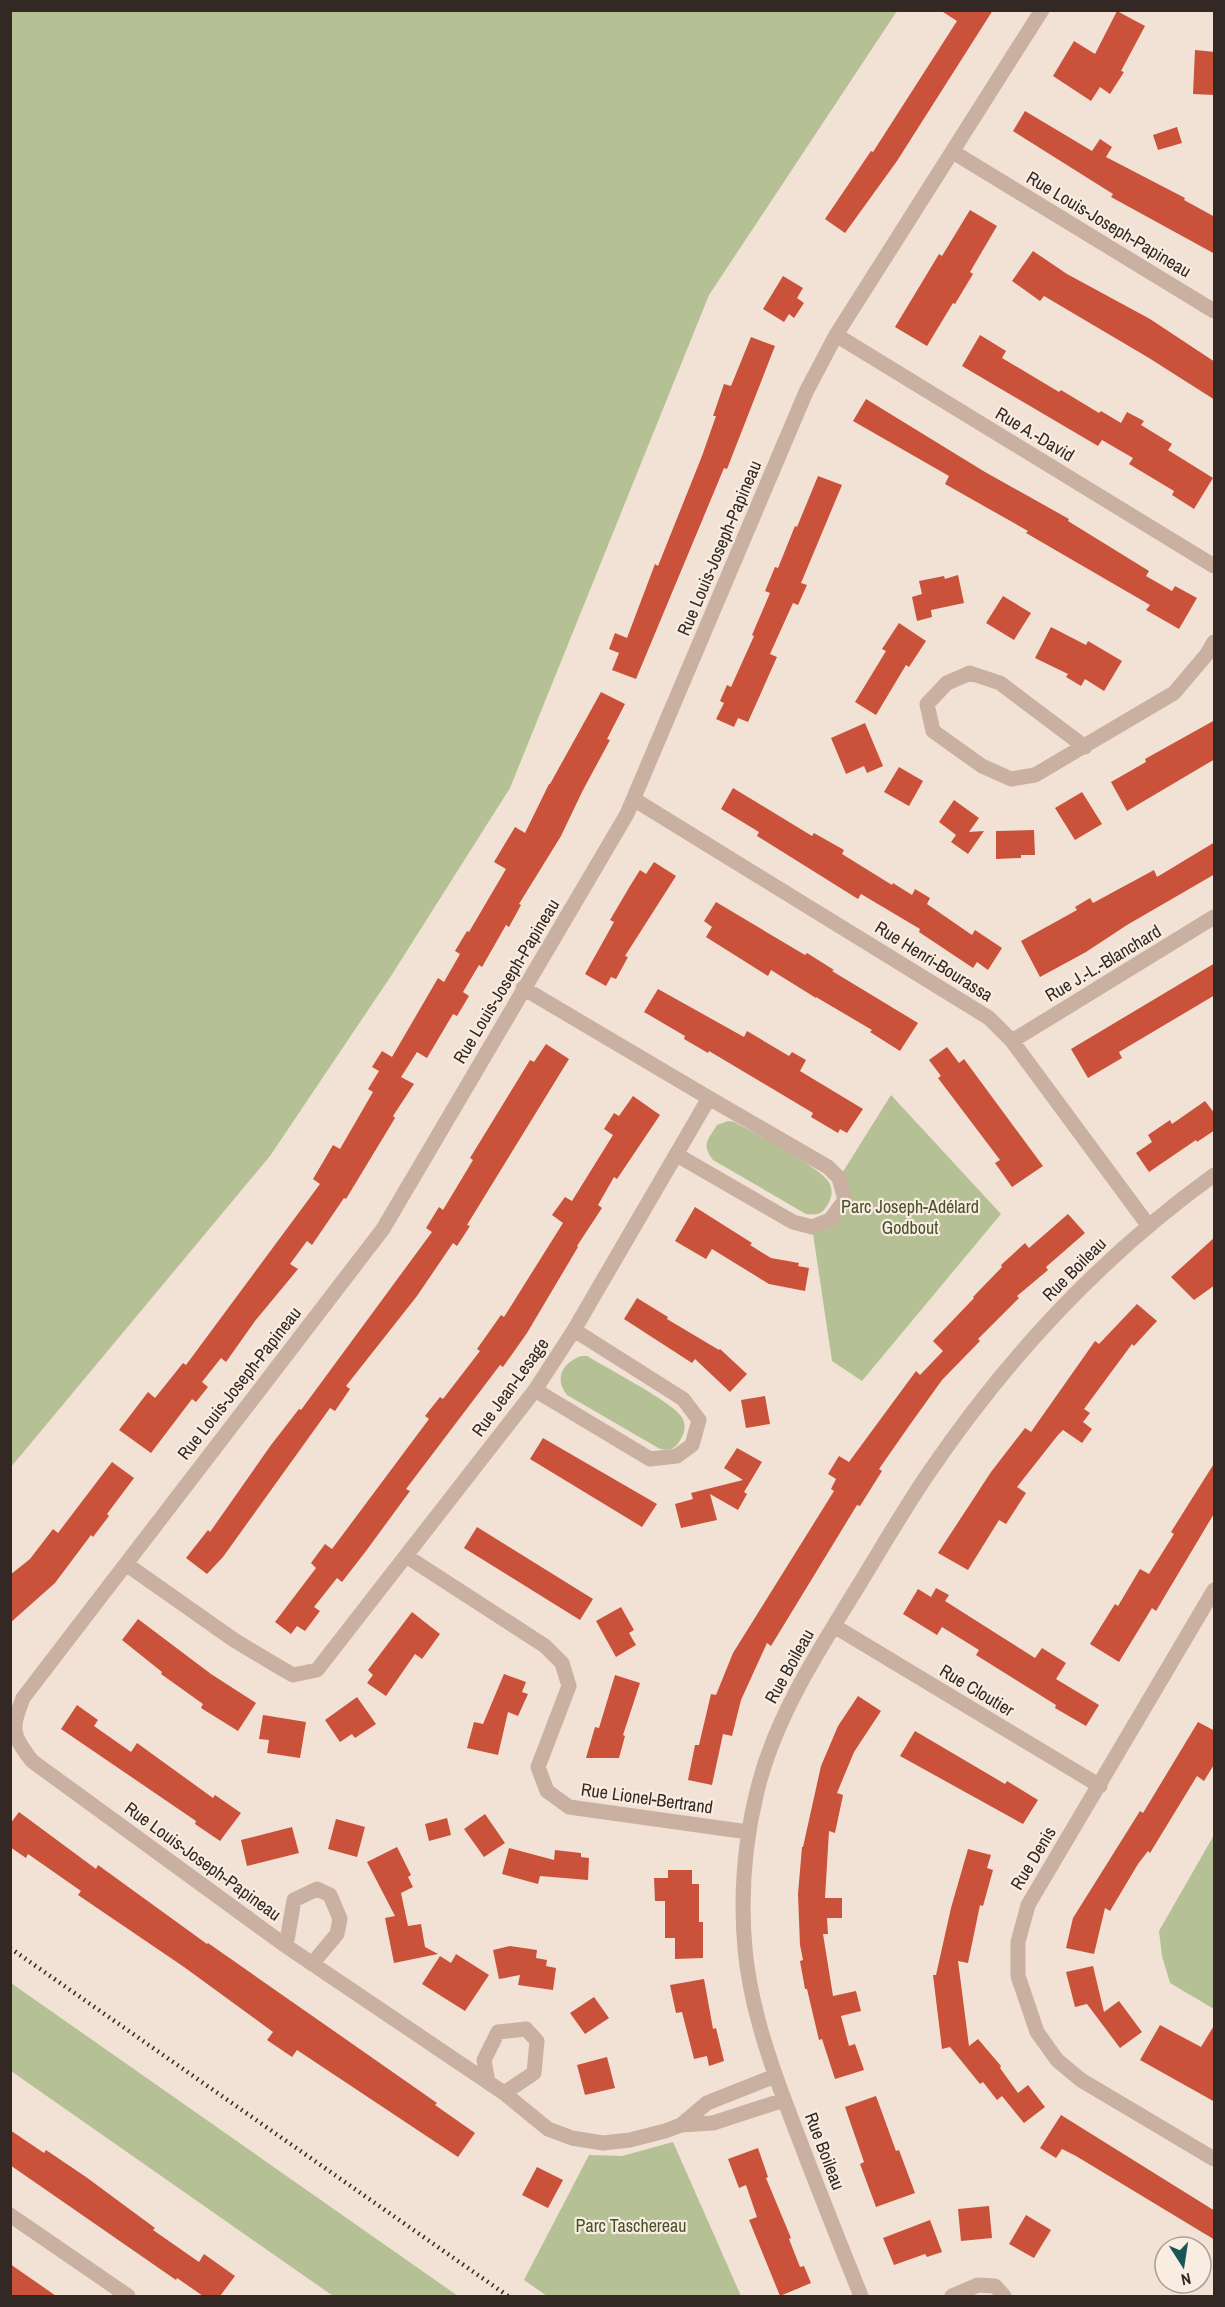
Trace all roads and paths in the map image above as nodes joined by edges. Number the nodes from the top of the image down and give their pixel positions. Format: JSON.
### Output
{"nodes":[{"id":1,"x":1042,"y":10,"type":"edge"},
{"id":2,"x":953,"y":152,"type":"junction"},
{"id":3,"x":1215,"y":311,"type":"edge"},
{"id":4,"x":836,"y":335,"type":"junction"},
{"id":5,"x":1215,"y":566,"type":"edge"},
{"id":6,"x":1215,"y":642,"type":"edge"},
{"id":7,"x":1084,"y":747,"type":"junction"},
{"id":8,"x":635,"y":800,"type":"junction"},
{"id":9,"x":1215,"y":918,"type":"edge"},
{"id":10,"x":523,"y":988,"type":"junction"},
{"id":11,"x":1012,"y":1041,"type":"junction"},
{"id":12,"x":709,"y":1098,"type":"junction"},
{"id":13,"x":677,"y":1155,"type":"junction"},
{"id":14,"x":1215,"y":1175,"type":"edge"},
{"id":15,"x":1148,"y":1225,"type":"junction"},
{"id":16,"x":574,"y":1330,"type":"junction"},
{"id":17,"x":535,"y":1390,"type":"junction"},
{"id":18,"x":406,"y":1556,"type":"junction"},
{"id":19,"x":126,"y":1564,"type":"junction"},
{"id":20,"x":1215,"y":1590,"type":"edge"},
{"id":21,"x":834,"y":1626,"type":"junction"},
{"id":22,"x":1100,"y":1786,"type":"junction"},
{"id":23,"x":748,"y":1832,"type":"junction"},
{"id":24,"x":286,"y":1946,"type":"junction"},
{"id":25,"x":312,"y":1964,"type":"junction"},
{"id":26,"x":775,"y":2076,"type":"junction"},
{"id":27,"x":488,"y":2082,"type":"junction"},
{"id":28,"x":504,"y":2093,"type":"junction"},
{"id":29,"x":784,"y":2100,"type":"junction"},
{"id":30,"x":681,"y":2125,"type":"junction"},
{"id":31,"x":1215,"y":2159,"type":"edge"},
{"id":32,"x":10,"y":2215,"type":"edge"},
{"id":33,"x":128,"y":2296,"type":"edge"},
{"id":34,"x":861,"y":2296,"type":"edge"},
{"id":35,"x":952,"y":2296,"type":"edge"},
{"id":36,"x":1004,"y":2296,"type":"edge"}],
"edges":[{"from":1,"to":2,"type":"street"},
{"from":2,"to":3,"type":"street","name":"Rue Louis-Joseph-Papineau"},
{"from":2,"to":4,"type":"street","name":"Rue Louis-Joseph-Papineau"},
{"from":4,"to":5,"type":"street","name":"Rue A.-David"},
{"from":4,"to":8,"type":"street","name":"Rue Louis-Joseph-Papineau"},
{"from":6,"to":7,"type":"street"},
{"from":7,"to":7,"type":"street"},
{"from":8,"to":10,"type":"street","name":"Rue Louis-Joseph-Papineau"},
{"from":8,"to":11,"type":"street","name":"Rue Henri-Bourassa"},
{"from":9,"to":11,"type":"street","name":"Rue J.-L.-Blanchard"},
{"from":10,"to":12,"type":"street"},
{"from":10,"to":19,"type":"street","name":"Rue Louis-Joseph-Papineau"},
{"from":11,"to":15,"type":"street","name":"Rue Henri-Bourassa"},
{"from":12,"to":13,"type":"street","name":"Rue Jean-Lesage"},
{"from":12,"to":13,"type":"street"},
{"from":13,"to":16,"type":"street","name":"Rue Jean-Lesage"},
{"from":14,"to":15,"type":"street","name":"Rue Boileau"},
{"from":15,"to":21,"type":"street","name":"Rue Boileau"},
{"from":16,"to":17,"type":"street","name":"Rue Jean-Lesage"},
{"from":16,"to":17,"type":"street"},
{"from":17,"to":18,"type":"street","name":"Rue Jean-Lesage"},
{"from":18,"to":19,"type":"street","name":"Rue Jean-Lesage"},
{"from":18,"to":23,"type":"street","name":"Rue Lionel-Bertrand"},
{"from":19,"to":24,"type":"street","name":"Rue Louis-Joseph-Papineau"},
{"from":20,"to":22,"type":"street","name":"Rue Denis"},
{"from":21,"to":22,"type":"street","name":"Rue Cloutier"},
{"from":21,"to":23,"type":"street","name":"Rue Boileau"},
{"from":22,"to":31,"type":"street","name":"Rue Denis"},
{"from":23,"to":26,"type":"street","name":"Rue Boileau"},
{"from":24,"to":25,"type":"street","name":"Rue Louis-Joseph-Papineau"},
{"from":24,"to":25,"type":"street","name":"Rue Louis-Joseph-Papineau"},
{"from":25,"to":27,"type":"street","name":"Rue Louis-Joseph-Papineau"},
{"from":26,"to":29,"type":"street","name":"Rue Boileau"},
{"from":26,"to":30,"type":"street","name":"Rue Louis-Joseph-Papineau"},
{"from":27,"to":28,"type":"street","name":"Rue Louis-Joseph-Papineau"},
{"from":27,"to":28,"type":"street"},
{"from":28,"to":30,"type":"street","name":"Rue Louis-Joseph-Papineau"},
{"from":29,"to":30,"type":"street","name":"Rue Louis-Joseph-Papineau"},
{"from":29,"to":34,"type":"street","name":"Rue Boileau"},
{"from":32,"to":33,"type":"street"},
{"from":35,"to":36,"type":"street"}]}
